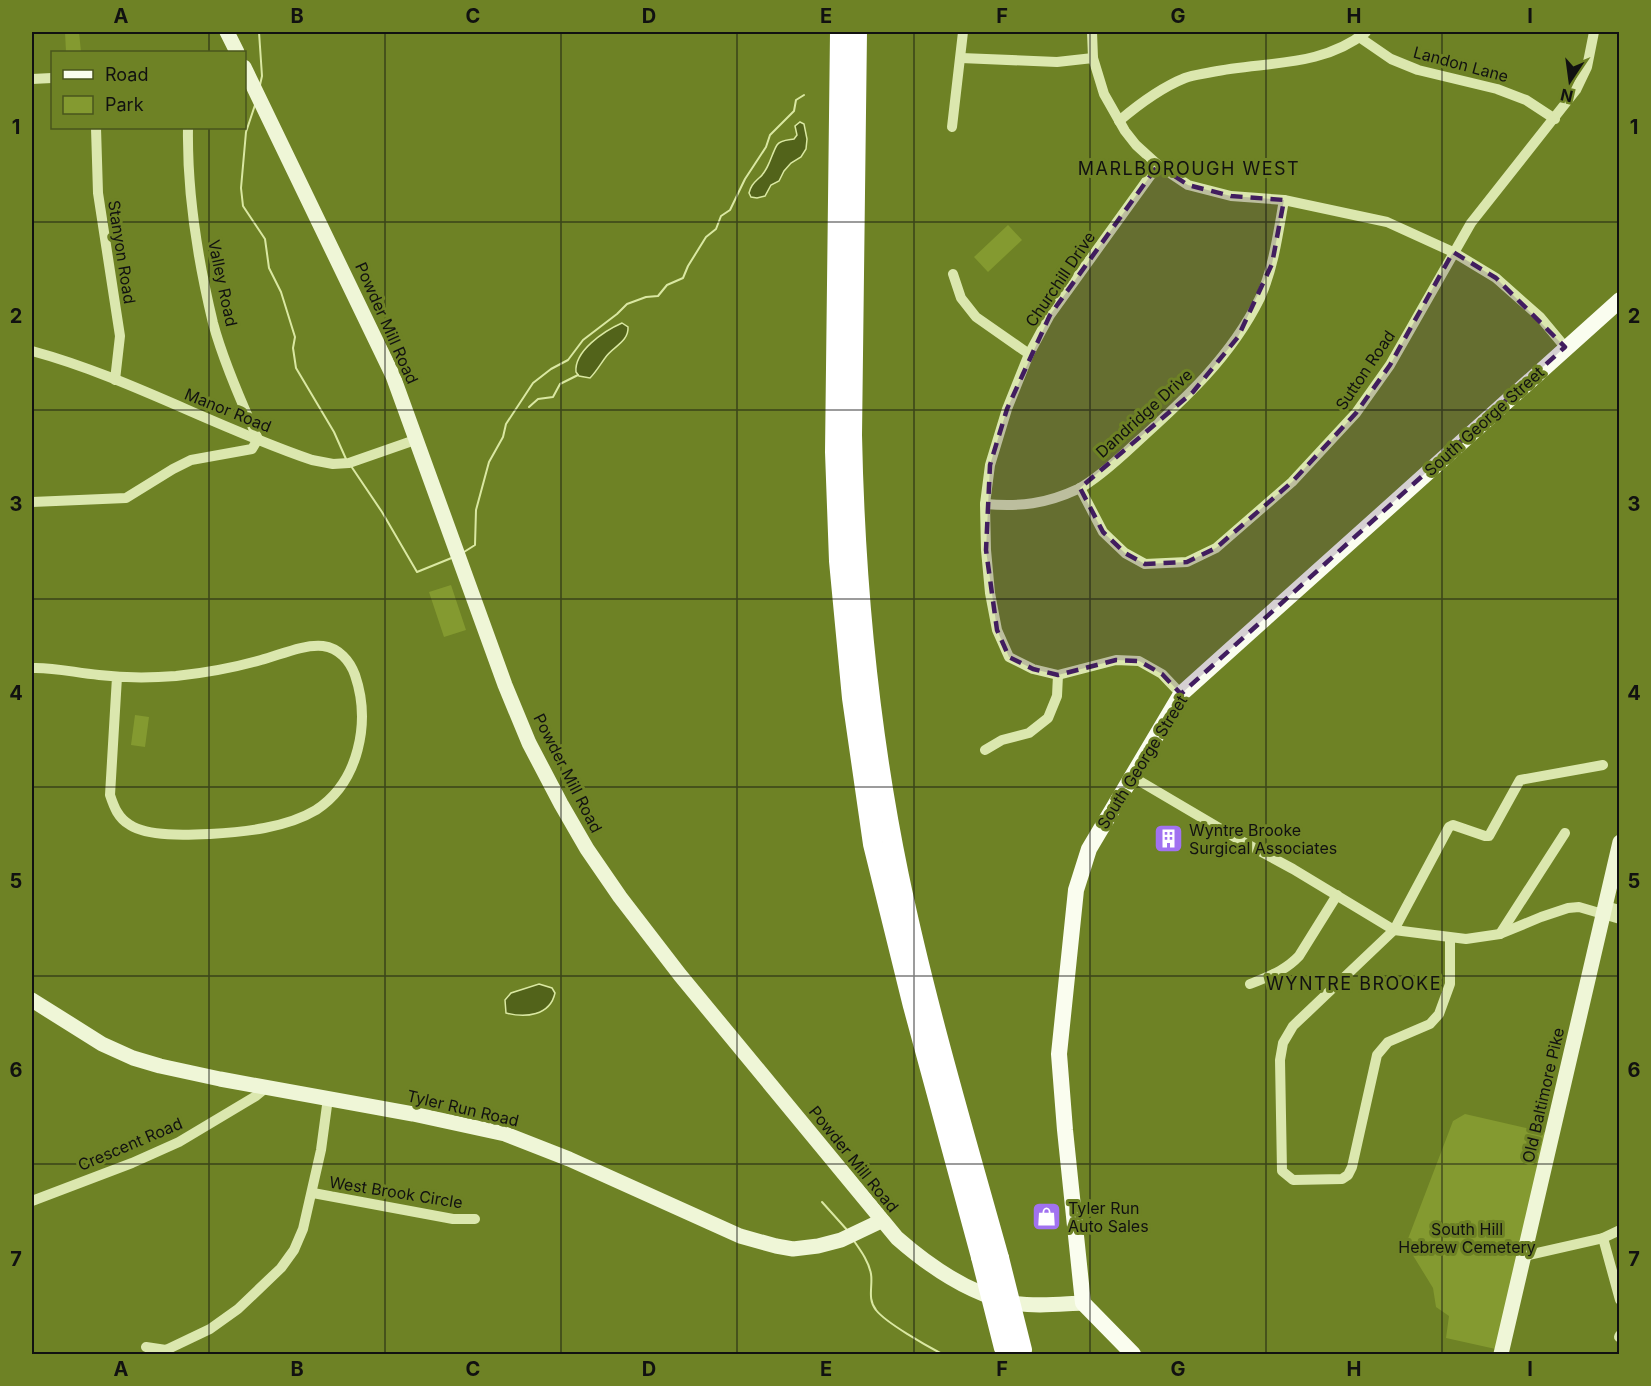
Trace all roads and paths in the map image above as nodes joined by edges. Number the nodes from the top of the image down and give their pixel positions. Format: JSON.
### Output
{"nodes":[{"id":1,"x":227,"y":32,"type":"edge"},
{"id":2,"x":840,"y":32,"type":"edge"},
{"id":3,"x":857,"y":32,"type":"edge"},
{"id":4,"x":963,"y":32,"type":"edge"},
{"id":5,"x":1092,"y":32,"type":"edge"},
{"id":6,"x":1594,"y":32,"type":"edge"},
{"id":7,"x":1363,"y":34,"type":"edge"},
{"id":8,"x":236,"y":51,"type":"edge"},
{"id":9,"x":961,"y":58,"type":"junction"},
{"id":10,"x":1093,"y":58,"type":"junction"},
{"id":11,"x":246,"y":72,"type":"edge"},
{"id":12,"x":51,"y":78,"type":"edge"},
{"id":13,"x":32,"y":79,"type":"edge"},
{"id":14,"x":253,"y":88,"type":"edge"},
{"id":15,"x":1555,"y":119,"type":"junction"},
{"id":16,"x":1119,"y":121,"type":"junction"},
{"id":17,"x":952,"y":127,"type":"dead end"},
{"id":18,"x":96,"y":129,"type":"edge"},
{"id":19,"x":188,"y":129,"type":"edge"},
{"id":20,"x":1158,"y":165,"type":"junction"},
{"id":21,"x":1284,"y":200,"type":"junction"},
{"id":22,"x":1453,"y":252,"type":"junction"},
{"id":23,"x":953,"y":274,"type":"dead end"},
{"id":24,"x":1620,"y":300,"type":"edge"},
{"id":25,"x":1565,"y":347,"type":"junction"},
{"id":26,"x":32,"y":351,"type":"edge"},
{"id":27,"x":1029,"y":354,"type":"junction"},
{"id":28,"x":115,"y":380,"type":"junction"},
{"id":29,"x":258,"y":438,"type":"junction"},
{"id":30,"x":415,"y":440,"type":"junction"},
{"id":31,"x":1080,"y":488,"type":"junction"},
{"id":32,"x":32,"y":502,"type":"edge"},
{"id":33,"x":985,"y":504,"type":"junction"},
{"id":34,"x":32,"y":668,"type":"edge"},
{"id":35,"x":1058,"y":675,"type":"junction"},
{"id":36,"x":117,"y":677,"type":"junction"},
{"id":37,"x":1181,"y":694,"type":"junction"},
{"id":38,"x":986,"y":750,"type":"dead end"},
{"id":39,"x":1603,"y":765,"type":"dead end"},
{"id":40,"x":1131,"y":776,"type":"junction"},
{"id":41,"x":1565,"y":832,"type":"dead end"},
{"id":42,"x":1620,"y":842,"type":"edge"},
{"id":43,"x":1337,"y":895,"type":"junction"},
{"id":44,"x":1609,"y":910,"type":"edge"},
{"id":45,"x":1620,"y":919,"type":"edge"},
{"id":46,"x":1394,"y":930,"type":"junction"},
{"id":47,"x":1500,"y":934,"type":"junction"},
{"id":48,"x":1450,"y":938,"type":"junction"},
{"id":49,"x":1250,"y":984,"type":"dead end"},
{"id":50,"x":32,"y":1000,"type":"edge"},
{"id":51,"x":267,"y":1087,"type":"junction"},
{"id":52,"x":328,"y":1098,"type":"junction"},
{"id":53,"x":313,"y":1193,"type":"junction"},
{"id":54,"x":32,"y":1201,"type":"edge"},
{"id":55,"x":475,"y":1219,"type":"dead end"},
{"id":56,"x":880,"y":1221,"type":"junction"},
{"id":57,"x":1620,"y":1230,"type":"edge"},
{"id":58,"x":1602,"y":1239,"type":"junction"},
{"id":59,"x":1524,"y":1256,"type":"junction"},
{"id":60,"x":990,"y":1257,"type":"junction"},
{"id":61,"x":1620,"y":1300,"type":"edge"},
{"id":62,"x":1083,"y":1303,"type":"junction"},
{"id":63,"x":146,"y":1347,"type":"dead end"},
{"id":64,"x":1014,"y":1352,"type":"edge"},
{"id":65,"x":1133,"y":1354,"type":"edge"},
{"id":66,"x":1501,"y":1354,"type":"edge"}],
"edges":[{"from":1,"to":8,"type":"street"},
{"from":2,"to":60,"type":"highway"},
{"from":3,"to":60,"type":"highway"},
{"from":4,"to":9,"type":"street"},
{"from":5,"to":10,"type":"street"},
{"from":6,"to":15,"type":"street","name":"Sutton Road"},
{"from":7,"to":15,"type":"street","name":"Landon Lane"},
{"from":7,"to":16,"type":"street"},
{"from":9,"to":10,"type":"street"},
{"from":9,"to":17,"type":"street"},
{"from":10,"to":16,"type":"street"},
{"from":11,"to":14,"type":"street","name":"Powder Mill Road"},
{"from":12,"to":13,"type":"street"},
{"from":14,"to":30,"type":"street","name":"Powder Mill Road"},
{"from":15,"to":22,"type":"street","name":"Sutton Road"},
{"from":16,"to":20,"type":"street"},
{"from":18,"to":28,"type":"street","name":"Stanyon Road"},
{"from":19,"to":29,"type":"street","name":"Valley Road"},
{"from":20,"to":21,"type":"street"},
{"from":20,"to":27,"type":"street","name":"Churchill Drive"},
{"from":21,"to":22,"type":"street"},
{"from":21,"to":31,"type":"street","name":"Dandridge Drive"},
{"from":22,"to":25,"type":"street"},
{"from":22,"to":31,"type":"street","name":"Sutton Road"},
{"from":23,"to":27,"type":"street"},
{"from":24,"to":25,"type":"main road","name":"South George Street"},
{"from":25,"to":37,"type":"main road","name":"South George Street"},
{"from":26,"to":28,"type":"street","name":"Manor Road"},
{"from":27,"to":33,"type":"street","name":"Churchill Drive"},
{"from":28,"to":29,"type":"street","name":"Manor Road"},
{"from":29,"to":30,"type":"street","name":"Manor Road"},
{"from":29,"to":32,"type":"street"},
{"from":30,"to":56,"type":"street","name":"Powder Mill Road"},
{"from":31,"to":33,"type":"street","name":"Dandridge Drive"},
{"from":33,"to":35,"type":"street","name":"Churchill Drive"},
{"from":34,"to":36,"type":"street"},
{"from":35,"to":37,"type":"street","name":"Churchill Drive"},
{"from":35,"to":38,"type":"street"},
{"from":36,"to":36,"type":"street"},
{"from":37,"to":40,"type":"main road","name":"South George Street"},
{"from":39,"to":46,"type":"street"},
{"from":40,"to":43,"type":"street"},
{"from":40,"to":62,"type":"main road","name":"South George Street"},
{"from":41,"to":47,"type":"street"},
{"from":42,"to":44,"type":"street","name":"Old Baltimore Pike"},
{"from":43,"to":46,"type":"street"},
{"from":43,"to":49,"type":"street"},
{"from":44,"to":45,"type":"street"},
{"from":44,"to":47,"type":"street"},
{"from":44,"to":59,"type":"street","name":"Old Baltimore Pike"},
{"from":46,"to":48,"type":"street"},
{"from":46,"to":48,"type":"street"},
{"from":47,"to":48,"type":"street"},
{"from":50,"to":51,"type":"street","name":"Tyler Run Road"},
{"from":51,"to":52,"type":"street","name":"Tyler Run Road"},
{"from":51,"to":54,"type":"street","name":"Crescent Road"},
{"from":52,"to":53,"type":"street"},
{"from":52,"to":56,"type":"street","name":"Tyler Run Road"},
{"from":53,"to":55,"type":"street","name":"West Brook Circle"},
{"from":53,"to":63,"type":"street"},
{"from":56,"to":62,"type":"street","name":"Powder Mill Road"},
{"from":57,"to":58,"type":"street"},
{"from":58,"to":59,"type":"street"},
{"from":58,"to":61,"type":"street"},
{"from":59,"to":66,"type":"street","name":"Old Baltimore Pike"},
{"from":60,"to":64,"type":"highway","bridge":true},
{"from":62,"to":65,"type":"main road"}]}
